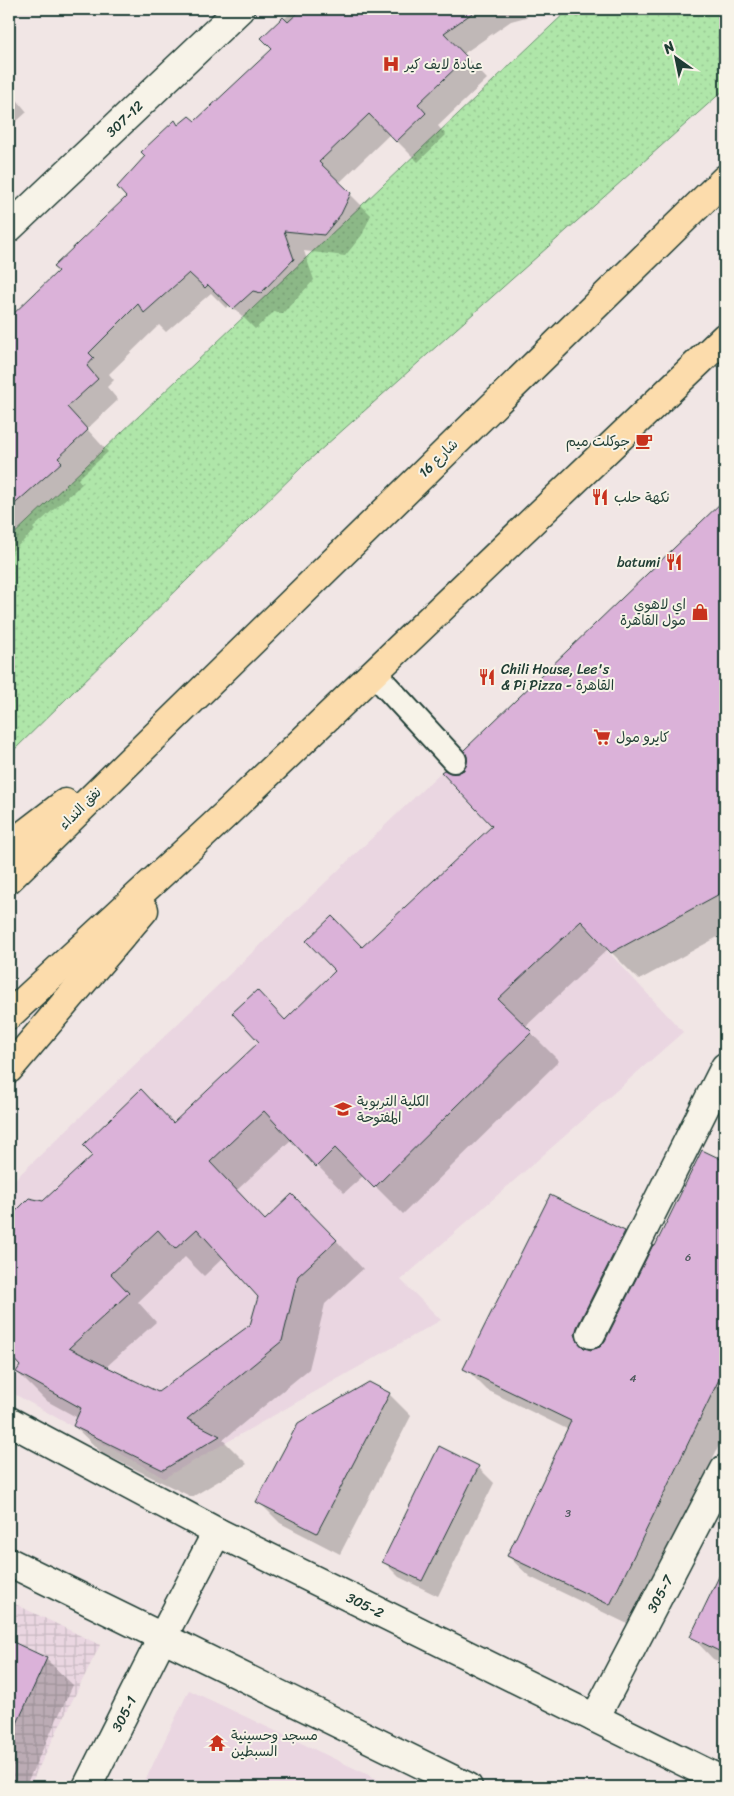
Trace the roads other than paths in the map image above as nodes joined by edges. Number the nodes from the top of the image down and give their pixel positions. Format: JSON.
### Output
{"nodes":[{"id":1,"x":240,"y":9,"type":"edge"},
{"id":2,"x":725,"y":179,"type":"edge"},
{"id":3,"x":9,"y":228,"type":"edge"},
{"id":4,"x":725,"y":337,"type":"edge"},
{"id":5,"x":374,"y":672,"type":"junction"},
{"id":6,"x":152,"y":737,"type":"junction"},
{"id":7,"x":454,"y":760,"type":"dead end"},
{"id":8,"x":226,"y":814,"type":"junction"},
{"id":9,"x":9,"y":846,"type":"edge"},
{"id":10,"x":9,"y":879,"type":"edge"},
{"id":11,"x":9,"y":1015,"type":"edge"},
{"id":12,"x":725,"y":1067,"type":"edge"},
{"id":13,"x":9,"y":1068,"type":"edge"},
{"id":14,"x":591,"y":1334,"type":"dead end"},
{"id":15,"x":9,"y":1420,"type":"edge"},
{"id":16,"x":725,"y":1469,"type":"edge"},
{"id":17,"x":217,"y":1532,"type":"junction"},
{"id":18,"x":9,"y":1562,"type":"edge"},
{"id":19,"x":162,"y":1638,"type":"junction"},
{"id":20,"x":595,"y":1718,"type":"junction"},
{"id":21,"x":725,"y":1782,"type":"edge"},
{"id":22,"x":87,"y":1787,"type":"edge"},
{"id":23,"x":468,"y":1787,"type":"edge"}],
"edges":[{"from":1,"to":3,"type":"street","name":"307-12"},
{"from":2,"to":6,"type":"main road","name":"شارع 16"},
{"from":4,"to":5,"type":"main road"},
{"from":5,"to":7,"type":"lane"},
{"from":5,"to":8,"type":"main road"},
{"from":6,"to":9,"type":"main road"},
{"from":6,"to":10,"type":"main road","name":"نفق النداء"},
{"from":8,"to":11,"type":"main road"},
{"from":8,"to":13,"type":"main road"},
{"from":12,"to":14,"type":"street"},
{"from":15,"to":17,"type":"street","name":"305-2"},
{"from":16,"to":20,"type":"street","name":"305-7"},
{"from":17,"to":19,"type":"street","name":"305-1"},
{"from":17,"to":20,"type":"street","name":"305-2"},
{"from":18,"to":19,"type":"street"},
{"from":19,"to":22,"type":"street","name":"305-1"},
{"from":19,"to":23,"type":"street"},
{"from":20,"to":21,"type":"street","name":"305-2"}]}
